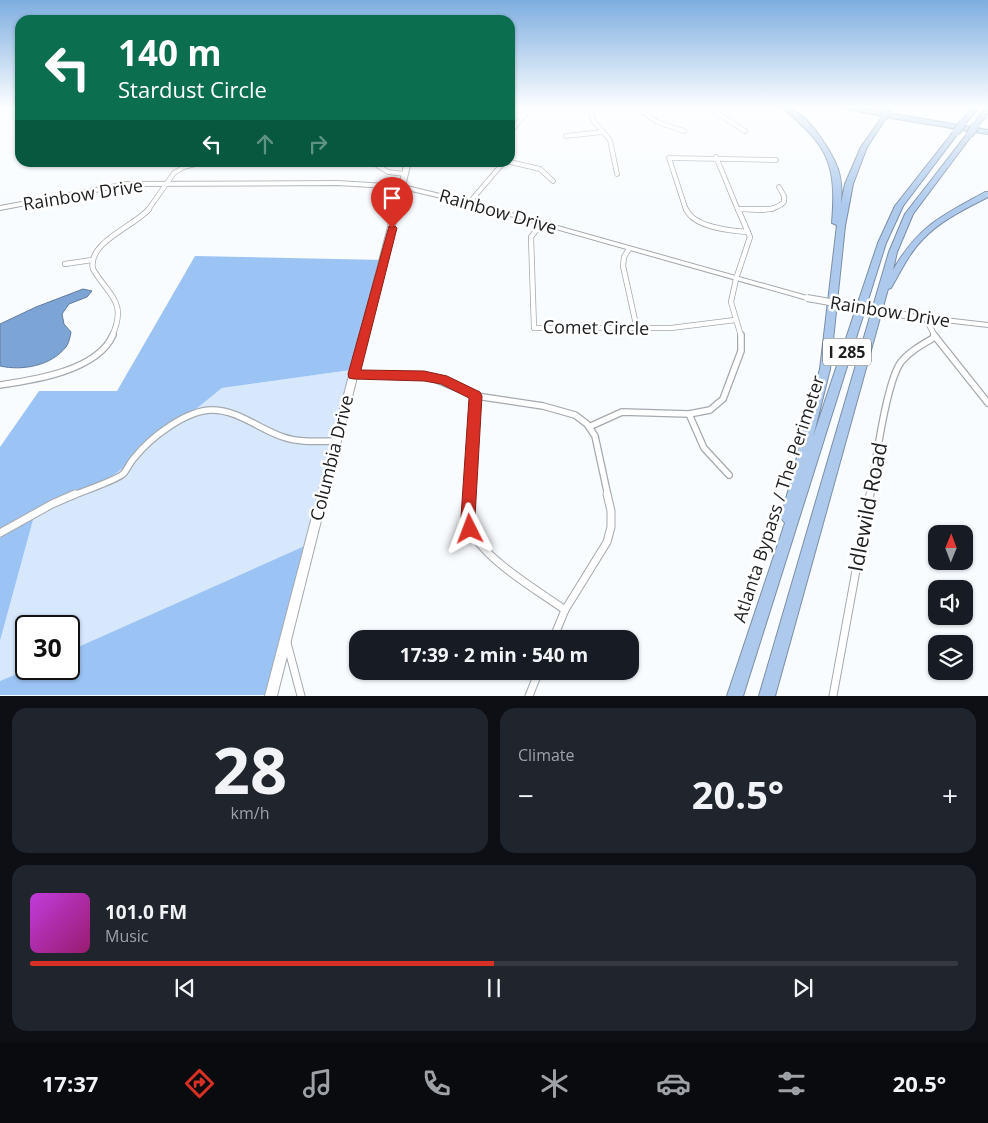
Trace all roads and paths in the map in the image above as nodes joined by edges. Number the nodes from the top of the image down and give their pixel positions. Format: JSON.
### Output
{"nodes":[{"id":1,"x":610,"y":140,"type":"edge"},
{"id":2,"x":819,"y":140,"type":"edge"},
{"id":3,"x":868,"y":140,"type":"edge"},
{"id":4,"x":950,"y":140,"type":"edge"},
{"id":5,"x":964,"y":140,"type":"edge"},
{"id":6,"x":716,"y":157,"type":"junction"},
{"id":7,"x":776,"y":160,"type":"dead end"},
{"id":8,"x":515,"y":163,"type":"edge"},
{"id":9,"x":189,"y":167,"type":"edge"},
{"id":10,"x":380,"y":167,"type":"edge"},
{"id":11,"x":407,"y":167,"type":"edge"},
{"id":12,"x":500,"y":167,"type":"edge"},
{"id":13,"x":405,"y":174,"type":"junction"},
{"id":14,"x":617,"y":174,"type":"dead end"},
{"id":15,"x":554,"y":181,"type":"dead end"},
{"id":16,"x":165,"y":183,"type":"junction"},
{"id":17,"x":403,"y":187,"type":"junction"},
{"id":18,"x":780,"y":187,"type":"dead end"},
{"id":19,"x":988,"y":194,"type":"edge"},
{"id":20,"x":469,"y":203,"type":"junction"},
{"id":21,"x":0,"y":208,"type":"edge"},
{"id":22,"x":740,"y":209,"type":"junction"},
{"id":23,"x":542,"y":224,"type":"junction"},
{"id":24,"x":748,"y":232,"type":"junction"},
{"id":25,"x":629,"y":249,"type":"junction"},
{"id":26,"x":92,"y":260,"type":"junction"},
{"id":27,"x":65,"y":264,"type":"dead end"},
{"id":28,"x":736,"y":279,"type":"junction"},
{"id":29,"x":834,"y":286,"type":"junction"},
{"id":30,"x":882,"y":295,"type":"junction"},
{"id":31,"x":926,"y":319,"type":"junction"},
{"id":32,"x":734,"y":320,"type":"junction"},
{"id":33,"x":988,"y":325,"type":"edge"},
{"id":34,"x":637,"y":329,"type":"junction"},
{"id":35,"x":936,"y":337,"type":"junction"},
{"id":36,"x":354,"y":374,"type":"junction"},
{"id":37,"x":0,"y":386,"type":"edge"},
{"id":38,"x":476,"y":396,"type":"junction"},
{"id":39,"x":988,"y":403,"type":"edge"},
{"id":40,"x":689,"y":414,"type":"junction"},
{"id":41,"x":591,"y":426,"type":"junction"},
{"id":42,"x":336,"y":441,"type":"junction"},
{"id":43,"x":729,"y":476,"type":"dead end"},
{"id":44,"x":0,"y":532,"type":"edge"},
{"id":45,"x":770,"y":587,"type":"junction"},
{"id":46,"x":565,"y":610,"type":"junction"},
{"id":47,"x":557,"y":630,"type":"edge"},
{"id":48,"x":286,"y":639,"type":"junction"},
{"id":49,"x":536,"y":680,"type":"edge"},
{"id":50,"x":271,"y":696,"type":"edge"},
{"id":51,"x":301,"y":696,"type":"edge"},
{"id":52,"x":529,"y":696,"type":"edge"},
{"id":53,"x":735,"y":696,"type":"edge"},
{"id":54,"x":767,"y":696,"type":"edge"},
{"id":55,"x":833,"y":696,"type":"edge"}],
"edges":[{"from":1,"to":14,"type":"street"},
{"from":2,"to":29,"type":"highway"},
{"from":3,"to":29,"type":"highway","bridge":true},
{"from":4,"to":45,"type":"highway","name":"Atlanta Bypass / The Perimeter","number":"I 285","bridge":true},
{"from":5,"to":30,"type":"highway","number":"I 285","bridge":true},
{"from":6,"to":7,"type":"street"},
{"from":6,"to":22,"type":"street"},
{"from":6,"to":24,"type":"street"},
{"from":8,"to":15,"type":"street"},
{"from":9,"to":16,"type":"street"},
{"from":10,"to":13,"type":"street"},
{"from":11,"to":13,"type":"main road","name":"Columbia Drive"},
{"from":12,"to":20,"type":"street"},
{"from":13,"to":17,"type":"main road","name":"Columbia Drive"},
{"from":16,"to":17,"type":"street","name":"Rainbow Drive"},
{"from":16,"to":21,"type":"street","name":"Rainbow Drive"},
{"from":16,"to":26,"type":"street"},
{"from":17,"to":20,"type":"street","name":"Rainbow Drive"},
{"from":17,"to":36,"type":"main road","name":"Columbia Drive"},
{"from":18,"to":22,"type":"street"},
{"from":19,"to":30,"type":"highway"},
{"from":20,"to":23,"type":"street","name":"Rainbow Drive"},
{"from":22,"to":24,"type":"street"},
{"from":23,"to":25,"type":"street","name":"Rainbow Drive"},
{"from":23,"to":34,"type":"street","name":"Comet Circle"},
{"from":24,"to":28,"type":"street"},
{"from":25,"to":28,"type":"street","name":"Rainbow Drive"},
{"from":25,"to":34,"type":"street"},
{"from":26,"to":27,"type":"street"},
{"from":26,"to":37,"type":"street"},
{"from":28,"to":31,"type":"street","name":"Rainbow Drive","bridge":true},
{"from":28,"to":32,"type":"street"},
{"from":29,"to":45,"type":"highway"},
{"from":30,"to":54,"type":"highway","number":"I 285"},
{"from":31,"to":33,"type":"street","name":"Rainbow Drive"},
{"from":31,"to":35,"type":"street"},
{"from":32,"to":34,"type":"street","name":"Comet Circle"},
{"from":32,"to":40,"type":"street"},
{"from":35,"to":39,"type":"street"},
{"from":35,"to":55,"type":"street","name":"Idlewild Road"},
{"from":36,"to":38,"type":"street"},
{"from":36,"to":42,"type":"main road","name":"Columbia Drive"},
{"from":38,"to":41,"type":"street"},
{"from":38,"to":46,"type":"street"},
{"from":40,"to":41,"type":"street"},
{"from":40,"to":43,"type":"street"},
{"from":41,"to":46,"type":"street"},
{"from":42,"to":44,"type":"street"},
{"from":42,"to":48,"type":"main road","name":"Columbia Drive"},
{"from":45,"to":53,"type":"highway","name":"Atlanta Bypass / The Perimeter","number":"I 285"},
{"from":46,"to":47,"type":"street"},
{"from":48,"to":50,"type":"main road","name":"Columbia Drive"},
{"from":48,"to":51,"type":"street"},
{"from":49,"to":52,"type":"street"}]}
